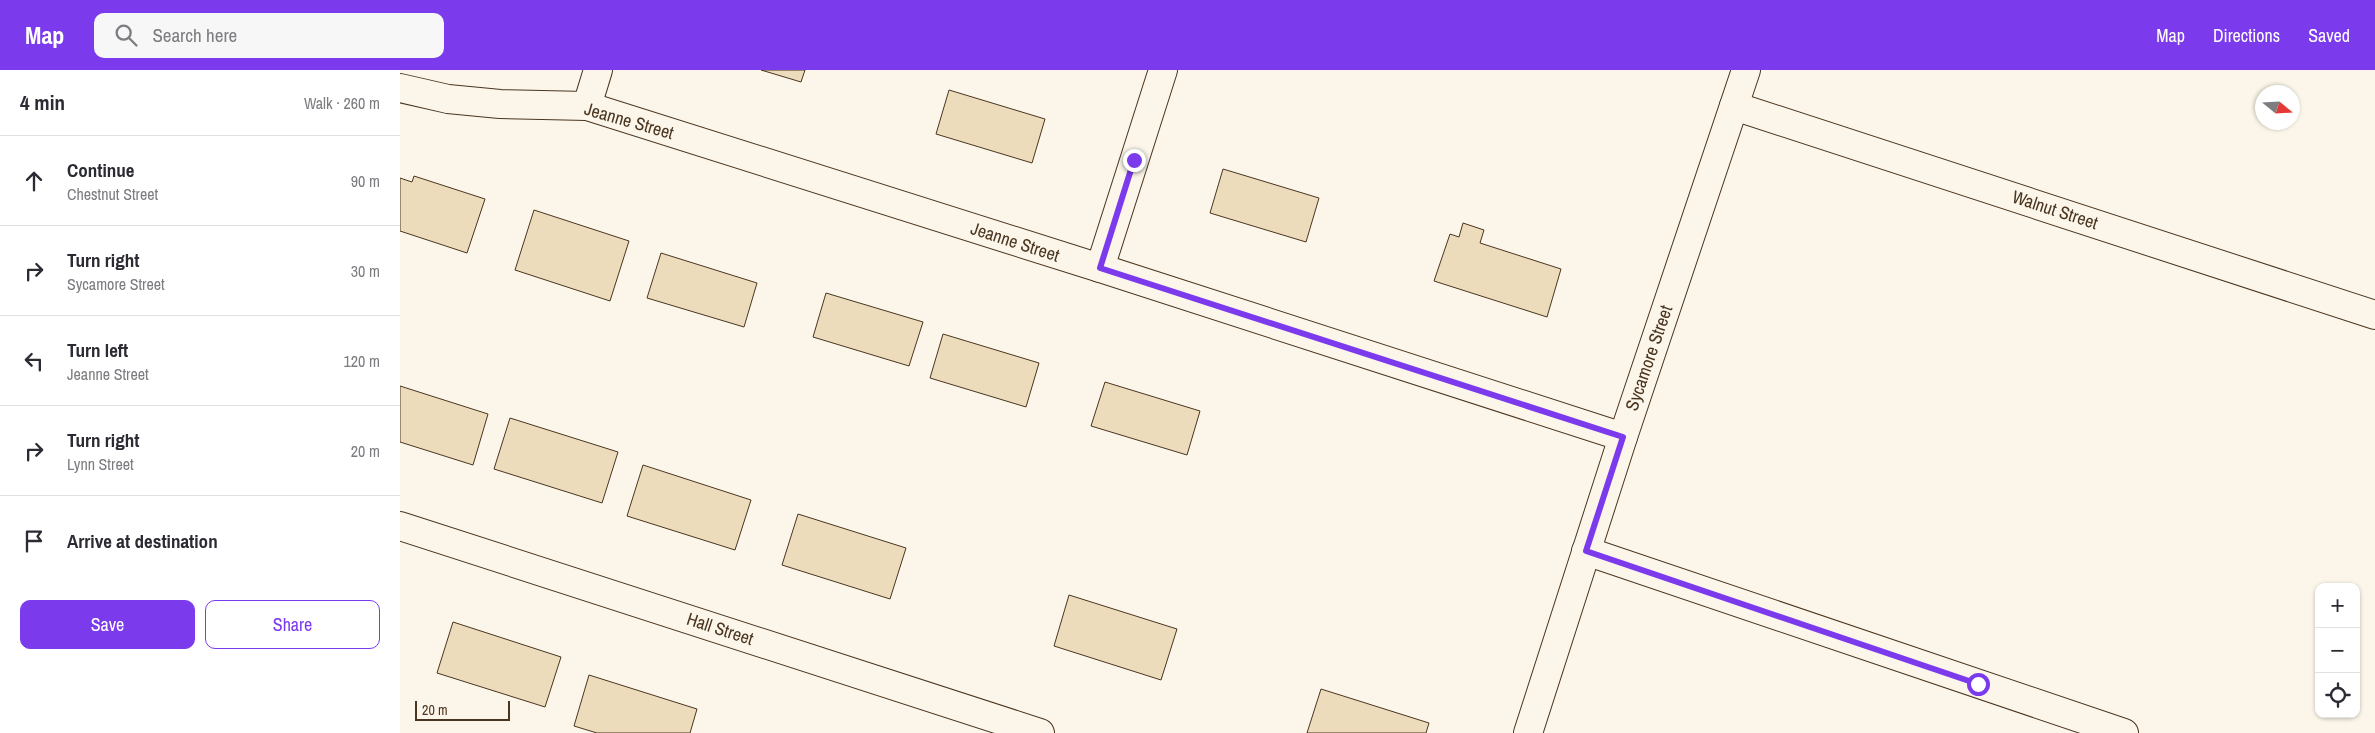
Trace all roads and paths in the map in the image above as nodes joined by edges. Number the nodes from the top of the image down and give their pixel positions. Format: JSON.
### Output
{"nodes":[{"id":1,"x":598,"y":70,"type":"edge"},
{"id":2,"x":1163,"y":70,"type":"edge"},
{"id":3,"x":1746,"y":70,"type":"edge"},
{"id":4,"x":400,"y":88,"type":"edge"},
{"id":5,"x":587,"y":106,"type":"junction"},
{"id":6,"x":1734,"y":106,"type":"junction"},
{"id":7,"x":1100,"y":268,"type":"junction"},
{"id":8,"x":2375,"y":315,"type":"edge"},
{"id":9,"x":1623,"y":437,"type":"junction"},
{"id":10,"x":400,"y":526,"type":"edge"},
{"id":11,"x":1586,"y":551,"type":"junction"},
{"id":12,"x":1040,"y":733,"type":"edge"},
{"id":13,"x":1528,"y":733,"type":"edge"},
{"id":14,"x":2124,"y":733,"type":"edge"}],
"edges":[{"from":1,"to":5,"type":"street"},
{"from":2,"to":7,"type":"street"},
{"from":3,"to":6,"type":"street","name":"Sycamore Street"},
{"from":4,"to":5,"type":"street","name":"Jeanne Street"},
{"from":5,"to":7,"type":"street","name":"Jeanne Street"},
{"from":6,"to":8,"type":"street","name":"Walnut Street"},
{"from":6,"to":9,"type":"street","name":"Sycamore Street"},
{"from":7,"to":9,"type":"street","name":"Jeanne Street"},
{"from":9,"to":11,"type":"street","name":"Sycamore Street"},
{"from":10,"to":12,"type":"street","name":"Hall Street"},
{"from":11,"to":13,"type":"street","name":"Sycamore Street"},
{"from":11,"to":14,"type":"street"}]}
